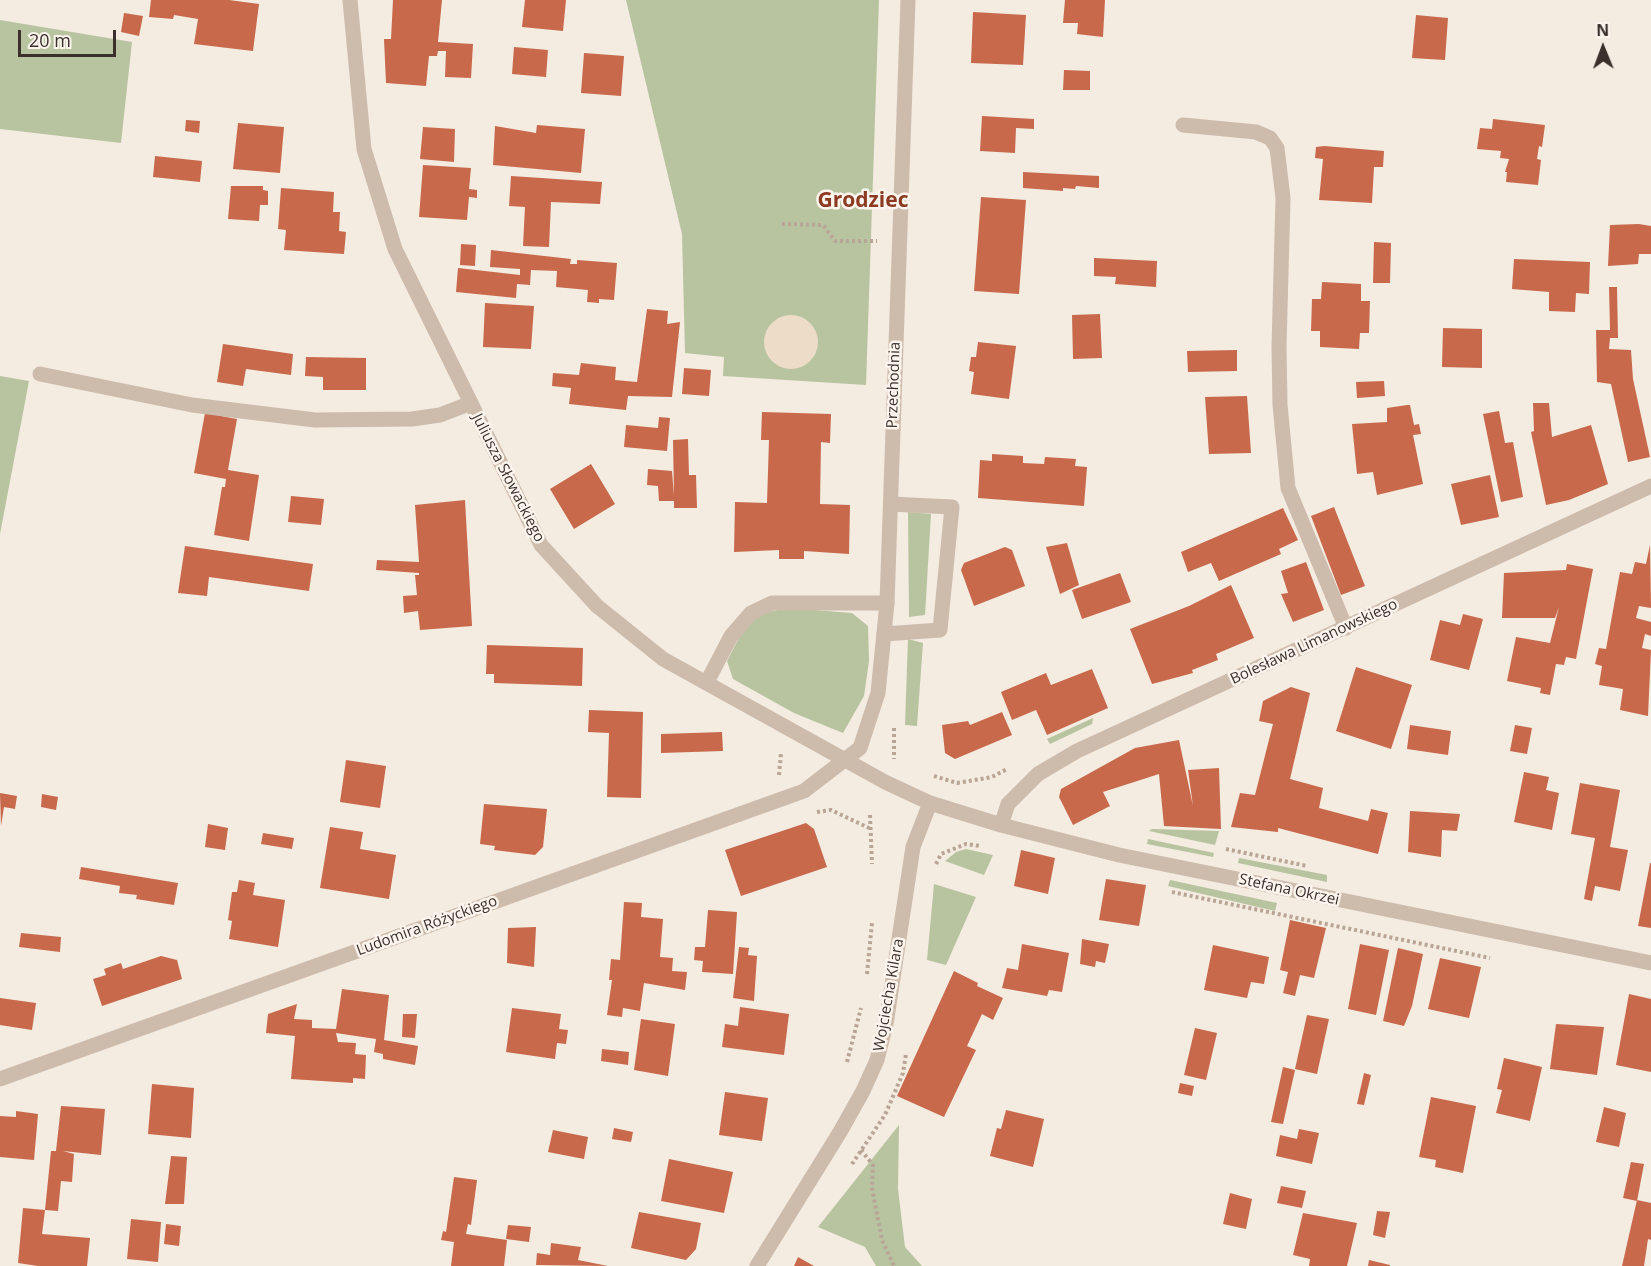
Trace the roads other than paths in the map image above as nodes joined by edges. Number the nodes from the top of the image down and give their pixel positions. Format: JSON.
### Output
{"nodes":[{"id":1,"x":350,"y":0,"type":"edge"},
{"id":2,"x":908,"y":0,"type":"edge"},
{"id":3,"x":1183,"y":125,"type":"dead end"},
{"id":4,"x":40,"y":374,"type":"dead end"},
{"id":5,"x":471,"y":403,"type":"junction"},
{"id":6,"x":1651,"y":486,"type":"edge"},
{"id":7,"x":891,"y":504,"type":"junction"},
{"id":8,"x":887,"y":603,"type":"junction"},
{"id":9,"x":1346,"y":628,"type":"junction"},
{"id":10,"x":884,"y":634,"type":"junction"},
{"id":11,"x":707,"y":682,"type":"junction"},
{"id":12,"x":847,"y":761,"type":"junction"},
{"id":13,"x":930,"y":803,"type":"junction"},
{"id":14,"x":1001,"y":825,"type":"junction"},
{"id":15,"x":1651,"y":963,"type":"edge"},
{"id":16,"x":0,"y":1079,"type":"edge"},
{"id":17,"x":757,"y":1266,"type":"edge"}],
"edges":[{"from":1,"to":5,"type":"street","name":"Juliusza Słowackiego"},
{"from":2,"to":7,"type":"street","name":"Przechodnia"},
{"from":3,"to":9,"type":"street"},
{"from":4,"to":5,"type":"street"},
{"from":5,"to":11,"type":"street","name":"Juliusza Słowackiego"},
{"from":6,"to":9,"type":"street","name":"Bolesława Limanowskiego"},
{"from":7,"to":8,"type":"street","name":"Przechodnia"},
{"from":7,"to":10,"type":"street"},
{"from":8,"to":10,"type":"street","name":"Przechodnia"},
{"from":8,"to":11,"type":"street"},
{"from":9,"to":14,"type":"street","name":"Bolesława Limanowskiego"},
{"from":10,"to":12,"type":"street","name":"Przechodnia"},
{"from":11,"to":12,"type":"street","name":"Juliusza Słowackiego"},
{"from":12,"to":13,"type":"street","name":"Juliusza Słowackiego"},
{"from":12,"to":16,"type":"street","name":"Ludomira Różyckiego"},
{"from":13,"to":14,"type":"street","name":"Stefana Okrzei"},
{"from":13,"to":17,"type":"street","name":"Wojciecha Kilara"},
{"from":14,"to":15,"type":"street","name":"Stefana Okrzei"}]}
